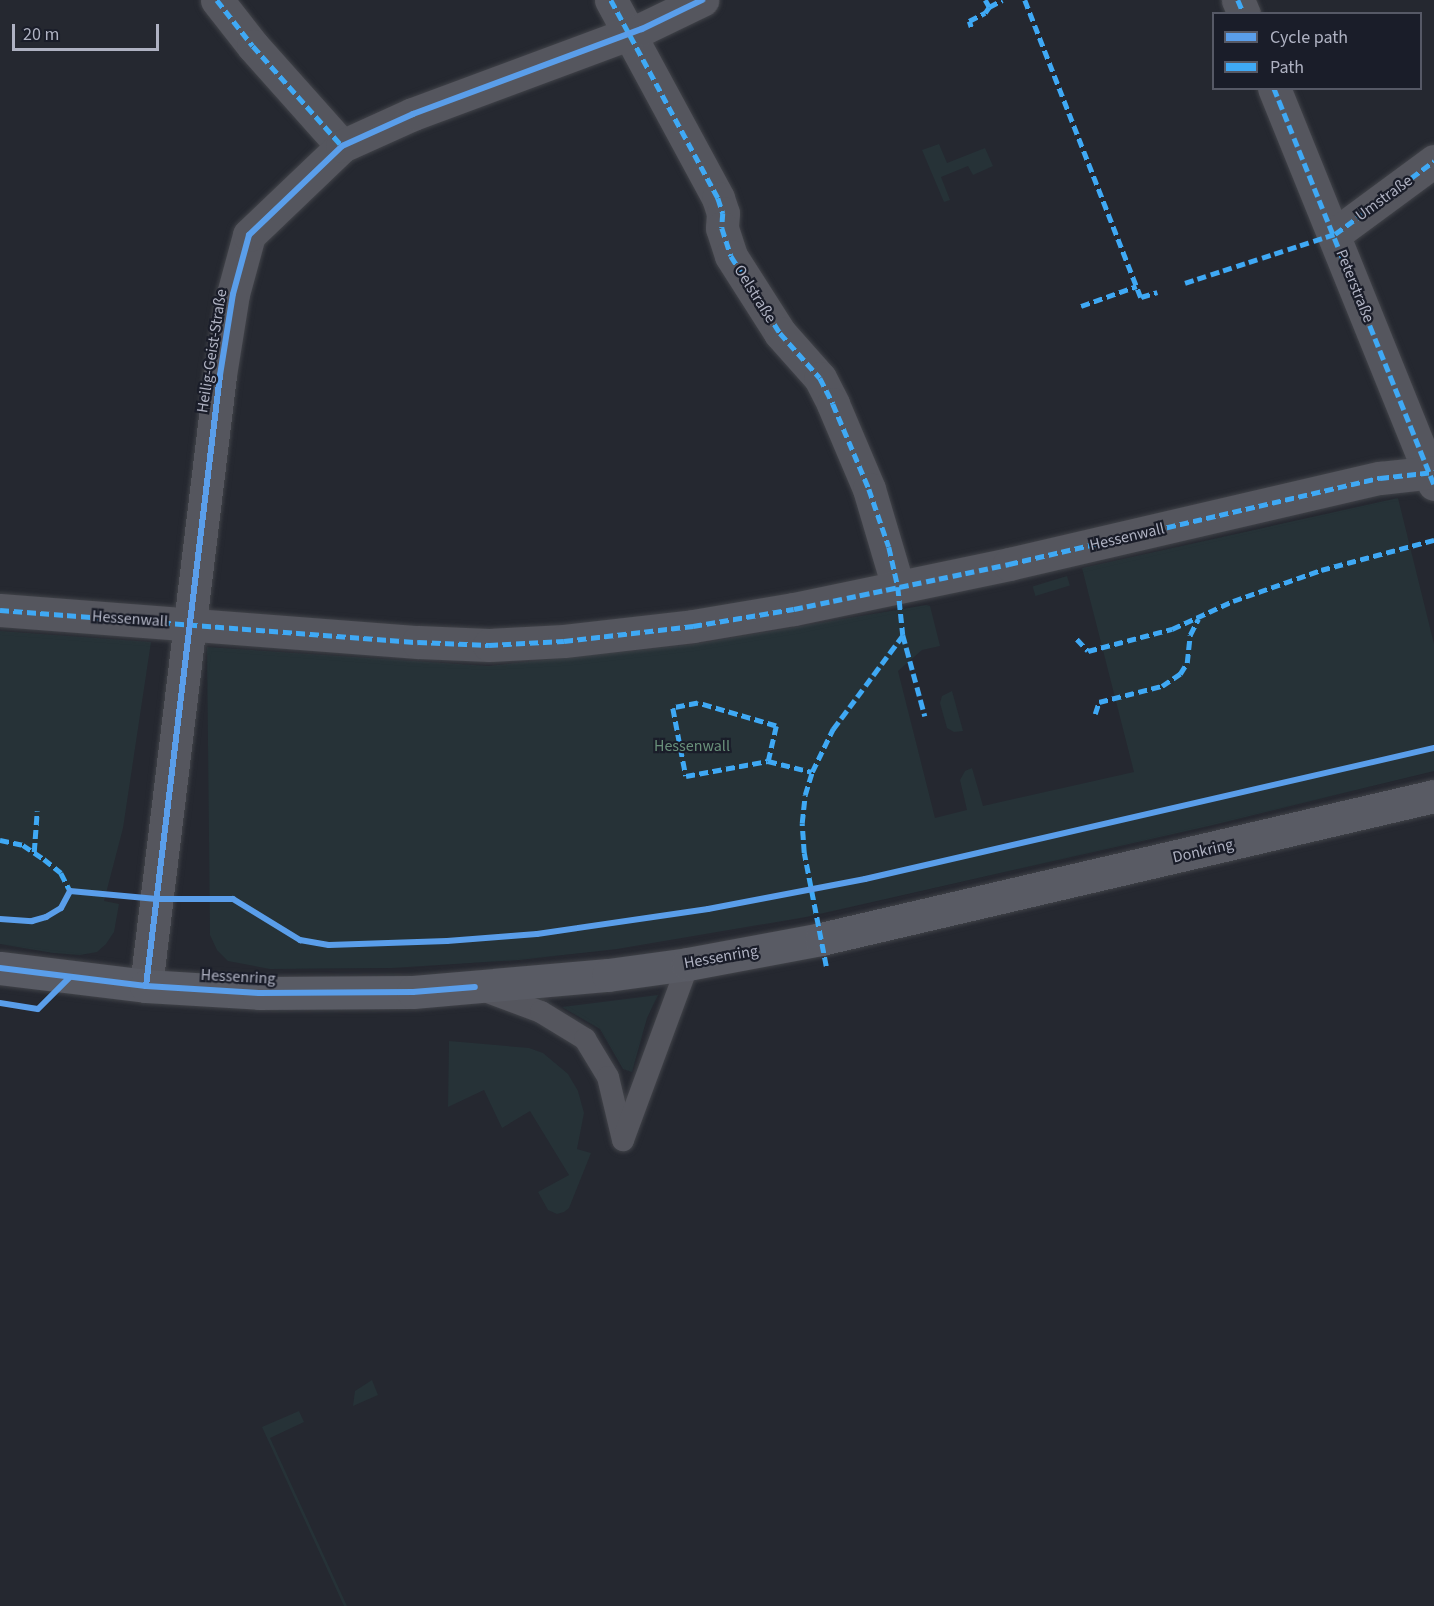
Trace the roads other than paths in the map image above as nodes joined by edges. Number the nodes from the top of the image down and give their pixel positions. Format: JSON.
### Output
{"nodes":[{"id":1,"x":217,"y":0,"type":"edge"},
{"id":2,"x":611,"y":0,"type":"edge"},
{"id":3,"x":702,"y":0,"type":"edge"},
{"id":4,"x":629,"y":34,"type":"junction"},
{"id":5,"x":1276,"y":90,"type":"edge"},
{"id":6,"x":342,"y":146,"type":"junction"},
{"id":7,"x":1434,"y":162,"type":"edge"},
{"id":8,"x":1335,"y":234,"type":"junction"},
{"id":9,"x":1432,"y":476,"type":"edge"},
{"id":10,"x":898,"y":587,"type":"junction"},
{"id":11,"x":0,"y":610,"type":"edge"},
{"id":12,"x":191,"y":623,"type":"junction"},
{"id":13,"x":1434,"y":796,"type":"edge"},
{"id":14,"x":971,"y":905,"type":"joint"},
{"id":15,"x":688,"y":963,"type":"junction"},
{"id":16,"x":0,"y":968,"type":"edge"},
{"id":17,"x":146,"y":986,"type":"junction"},
{"id":18,"x":475,"y":987,"type":"junction"}],
"edges":[{"from":1,"to":6,"type":"street"},
{"from":2,"to":4,"type":"street","name":"Oelstraße"},
{"from":3,"to":4,"type":"street","name":"Heilig-Geist-Straße"},
{"from":4,"to":6,"type":"street","name":"Heilig-Geist-Straße"},
{"from":4,"to":10,"type":"street","name":"Oelstraße"},
{"from":5,"to":8,"type":"street","name":"Peterstraße"},
{"from":6,"to":12,"type":"street","name":"Heilig-Geist-Straße"},
{"from":7,"to":8,"type":"street","name":"Umstraße"},
{"from":8,"to":9,"type":"street","name":"Peterstraße"},
{"from":9,"to":10,"type":"street","name":"Hessenwall"},
{"from":10,"to":12,"type":"street","name":"Hessenwall"},
{"from":11,"to":12,"type":"street","name":"Hessenwall"},
{"from":12,"to":17,"type":"street","name":"Heilig-Geist-Straße"},
{"from":13,"to":14,"type":"main road","name":"Donkring"},
{"from":14,"to":15,"type":"main road","name":"Hessenring"},
{"from":15,"to":18,"type":"main road","name":"Hessenring"},
{"from":15,"to":18,"type":"lane"},
{"from":16,"to":17,"type":"main road","name":"Hessenring"},
{"from":17,"to":18,"type":"main road","name":"Hessenring"}]}
